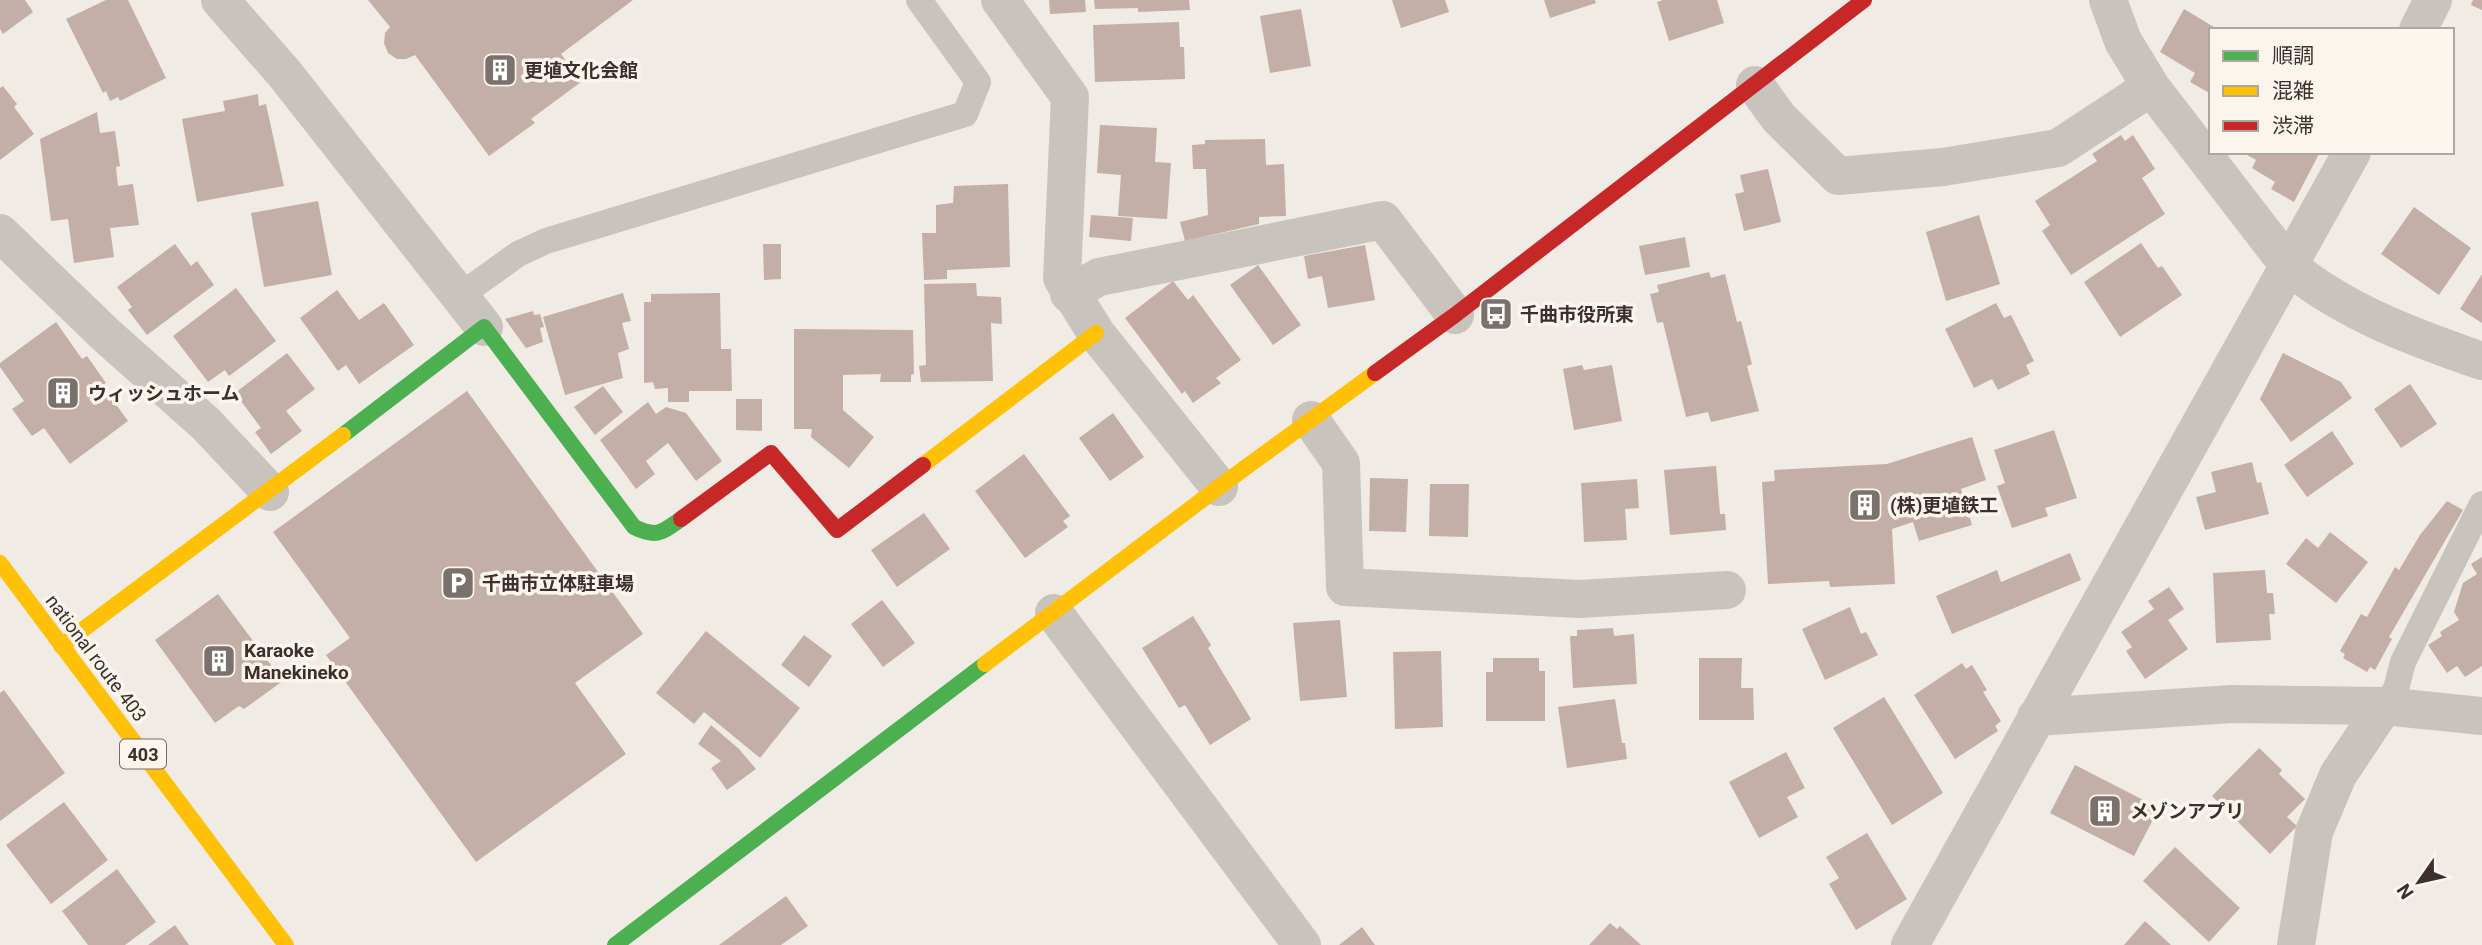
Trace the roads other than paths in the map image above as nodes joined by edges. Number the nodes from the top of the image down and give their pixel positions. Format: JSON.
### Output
{"nodes":[{"id":1,"x":220,"y":0,"type":"edge"},
{"id":2,"x":919,"y":0,"type":"edge"},
{"id":3,"x":1000,"y":0,"type":"edge"},
{"id":4,"x":1864,"y":0,"type":"edge"},
{"id":5,"x":2108,"y":0,"type":"edge"},
{"id":6,"x":2433,"y":0,"type":"edge"},
{"id":7,"x":2419,"y":28,"type":"edge"},
{"id":8,"x":1755,"y":85,"type":"junction"},
{"id":9,"x":2151,"y":87,"type":"junction"},
{"id":10,"x":2351,"y":154,"type":"edge"},
{"id":11,"x":0,"y":233,"type":"edge"},
{"id":12,"x":2289,"y":266,"type":"junction"},
{"id":13,"x":1069,"y":293,"type":"junction"},
{"id":14,"x":461,"y":295,"type":"junction"},
{"id":15,"x":1455,"y":314,"type":"junction"},
{"id":16,"x":484,"y":327,"type":"junction"},
{"id":17,"x":1096,"y":333,"type":"junction"},
{"id":18,"x":2482,"y":361,"type":"edge"},
{"id":19,"x":1311,"y":420,"type":"junction"},
{"id":20,"x":1219,"y":487,"type":"junction"},
{"id":21,"x":270,"y":492,"type":"junction"},
{"id":22,"x":2482,"y":504,"type":"edge"},
{"id":23,"x":0,"y":563,"type":"edge"},
{"id":24,"x":1727,"y":590,"type":"dead end"},
{"id":25,"x":1054,"y":613,"type":"junction"},
{"id":26,"x":61,"y":646,"type":"junction"},
{"id":27,"x":2384,"y":706,"type":"junction"},
{"id":28,"x":2482,"y":716,"type":"edge"},
{"id":29,"x":2036,"y":718,"type":"junction"},
{"id":30,"x":286,"y":945,"type":"edge"},
{"id":31,"x":615,"y":945,"type":"edge"},
{"id":32,"x":1302,"y":945,"type":"edge"},
{"id":33,"x":1910,"y":945,"type":"edge"},
{"id":34,"x":2296,"y":945,"type":"edge"}],
"edges":[{"from":1,"to":14,"type":"street"},
{"from":2,"to":14,"type":"lane"},
{"from":3,"to":13,"type":"street"},
{"from":4,"to":8,"type":"main road"},
{"from":5,"to":9,"type":"street"},
{"from":6,"to":7,"type":"street"},
{"from":8,"to":9,"type":"street"},
{"from":8,"to":15,"type":"main road"},
{"from":9,"to":12,"type":"street"},
{"from":10,"to":12,"type":"street"},
{"from":11,"to":21,"type":"street"},
{"from":12,"to":18,"type":"street"},
{"from":12,"to":29,"type":"street"},
{"from":13,"to":15,"type":"street"},
{"from":13,"to":17,"type":"street"},
{"from":14,"to":16,"type":"street"},
{"from":15,"to":19,"type":"main road"},
{"from":16,"to":17,"type":"main road"},
{"from":16,"to":21,"type":"main road"},
{"from":17,"to":20,"type":"street"},
{"from":19,"to":20,"type":"main road"},
{"from":19,"to":24,"type":"street"},
{"from":20,"to":25,"type":"main road"},
{"from":21,"to":26,"type":"main road"},
{"from":22,"to":27,"type":"lane"},
{"from":23,"to":26,"type":"main road","name":"national route 403","number":"403"},
{"from":25,"to":31,"type":"main road"},
{"from":25,"to":32,"type":"street"},
{"from":26,"to":30,"type":"main road","name":"national route 403","number":"403"},
{"from":27,"to":28,"type":"street"},
{"from":27,"to":29,"type":"street"},
{"from":27,"to":34,"type":"street"},
{"from":29,"to":33,"type":"street"}]}
